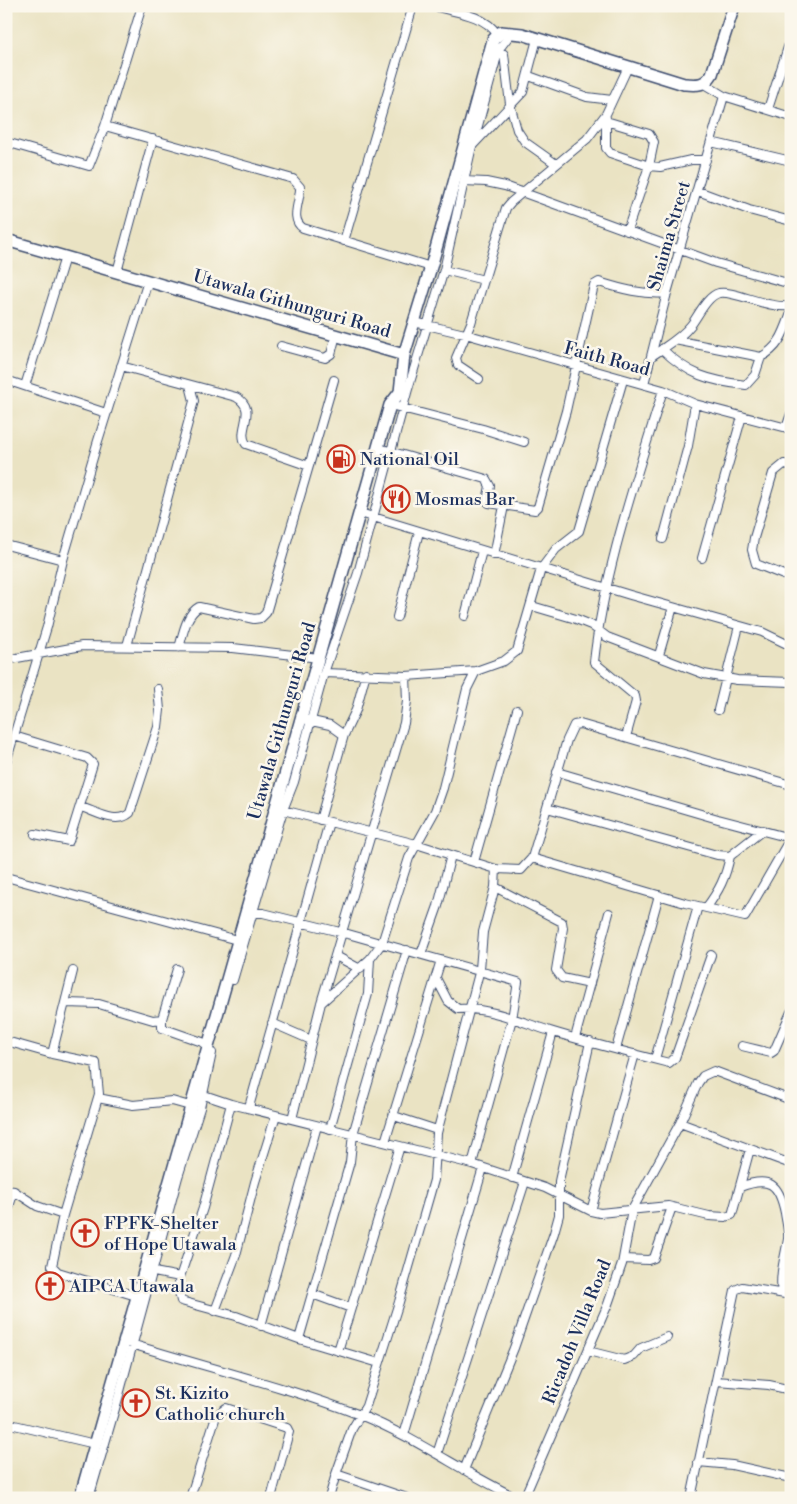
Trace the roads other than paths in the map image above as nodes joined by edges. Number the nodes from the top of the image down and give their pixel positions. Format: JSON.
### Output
{"nodes":[{"id":1,"x":142,"y":6,"type":"edge"},
{"id":2,"x":413,"y":6,"type":"edge"},
{"id":3,"x":432,"y":6,"type":"edge"},
{"id":4,"x":734,"y":6,"type":"edge"},
{"id":5,"x":512,"y":32,"type":"junction"},
{"id":6,"x":498,"y":34,"type":"junction"},
{"id":7,"x":791,"y":38,"type":"edge"},
{"id":8,"x":537,"y":39,"type":"junction"},
{"id":9,"x":495,"y":47,"type":"junction"},
{"id":10,"x":628,"y":67,"type":"junction"},
{"id":11,"x":528,"y":76,"type":"junction"},
{"id":12,"x":704,"y":84,"type":"junction"},
{"id":13,"x":724,"y":96,"type":"junction"},
{"id":14,"x":612,"y":100,"type":"junction"},
{"id":15,"x":510,"y":104,"type":"junction"},
{"id":16,"x":768,"y":109,"type":"junction"},
{"id":17,"x":606,"y":117,"type":"junction"},
{"id":18,"x":791,"y":117,"type":"edge"},
{"id":19,"x":105,"y":126,"type":"junction"},
{"id":20,"x":153,"y":139,"type":"junction"},
{"id":21,"x":6,"y":142,"type":"edge"},
{"id":22,"x":711,"y":142,"type":"junction"},
{"id":23,"x":472,"y":146,"type":"junction"},
{"id":24,"x":706,"y":160,"type":"junction"},
{"id":25,"x":791,"y":161,"type":"edge"},
{"id":26,"x":556,"y":164,"type":"junction"},
{"id":27,"x":649,"y":166,"type":"junction"},
{"id":28,"x":464,"y":181,"type":"junction"},
{"id":29,"x":698,"y":191,"type":"junction"},
{"id":30,"x":521,"y":193,"type":"junction"},
{"id":31,"x":791,"y":221,"type":"edge"},
{"id":32,"x":627,"y":230,"type":"junction"},
{"id":33,"x":6,"y":240,"type":"edge"},
{"id":34,"x":344,"y":241,"type":"junction"},
{"id":35,"x":680,"y":249,"type":"junction"},
{"id":36,"x":65,"y":257,"type":"junction"},
{"id":37,"x":431,"y":267,"type":"junction"},
{"id":38,"x":444,"y":270,"type":"junction"},
{"id":39,"x":117,"y":272,"type":"junction"},
{"id":40,"x":484,"y":280,"type":"junction"},
{"id":41,"x":148,"y":281,"type":"junction"},
{"id":42,"x":791,"y":284,"type":"edge"},
{"id":43,"x":667,"y":293,"type":"junction"},
{"id":44,"x":791,"y":306,"type":"edge"},
{"id":45,"x":791,"y":313,"type":"edge"},
{"id":46,"x":414,"y":322,"type":"junction"},
{"id":47,"x":428,"y":326,"type":"junction"},
{"id":48,"x":465,"y":334,"type":"junction"},
{"id":49,"x":336,"y":335,"type":"junction"},
{"id":50,"x":675,"y":340,"type":"junction"},
{"id":51,"x":281,"y":346,"type":"dead end"},
{"id":52,"x":662,"y":349,"type":"junction"},
{"id":53,"x":404,"y":355,"type":"junction"},
{"id":54,"x":652,"y":356,"type":"junction"},
{"id":55,"x":762,"y":357,"type":"junction"},
{"id":56,"x":121,"y":366,"type":"junction"},
{"id":57,"x":576,"y":367,"type":"junction"},
{"id":58,"x":479,"y":378,"type":"dead end"},
{"id":59,"x":6,"y":380,"type":"edge"},
{"id":60,"x":334,"y":380,"type":"dead end"},
{"id":61,"x":623,"y":380,"type":"junction"},
{"id":62,"x":644,"y":384,"type":"junction"},
{"id":63,"x":190,"y":385,"type":"junction"},
{"id":64,"x":25,"y":386,"type":"junction"},
{"id":65,"x":663,"y":390,"type":"junction"},
{"id":66,"x":694,"y":404,"type":"junction"},
{"id":67,"x":390,"y":405,"type":"junction"},
{"id":68,"x":402,"y":408,"type":"junction"},
{"id":69,"x":106,"y":413,"type":"junction"},
{"id":70,"x":791,"y":414,"type":"edge"},
{"id":71,"x":742,"y":416,"type":"junction"},
{"id":72,"x":788,"y":428,"type":"edge"},
{"id":73,"x":524,"y":442,"type":"dead end"},
{"id":74,"x":385,"y":450,"type":"junction"},
{"id":75,"x":791,"y":465,"type":"edge"},
{"id":76,"x":309,"y":466,"type":"junction"},
{"id":77,"x":504,"y":506,"type":"junction"},
{"id":78,"x":360,"y":513,"type":"junction"},
{"id":79,"x":372,"y":516,"type":"junction"},
{"id":80,"x":419,"y":532,"type":"junction"},
{"id":81,"x":663,"y":539,"type":"dead end"},
{"id":82,"x":6,"y":545,"type":"edge"},
{"id":83,"x":482,"y":551,"type":"junction"},
{"id":84,"x":494,"y":555,"type":"junction"},
{"id":85,"x":702,"y":558,"type":"dead end"},
{"id":86,"x":63,"y":560,"type":"junction"},
{"id":87,"x":541,"y":569,"type":"junction"},
{"id":88,"x":791,"y":578,"type":"edge"},
{"id":89,"x":607,"y":589,"type":"junction"},
{"id":90,"x":532,"y":606,"type":"junction"},
{"id":91,"x":672,"y":607,"type":"junction"},
{"id":92,"x":465,"y":616,"type":"dead end"},
{"id":93,"x":397,"y":617,"type":"dead end"},
{"id":94,"x":739,"y":626,"type":"junction"},
{"id":95,"x":598,"y":630,"type":"junction"},
{"id":96,"x":127,"y":646,"type":"junction"},
{"id":97,"x":791,"y":646,"type":"edge"},
{"id":98,"x":179,"y":648,"type":"junction"},
{"id":99,"x":39,"y":654,"type":"junction"},
{"id":100,"x":659,"y":655,"type":"junction"},
{"id":101,"x":318,"y":658,"type":"junction"},
{"id":102,"x":6,"y":660,"type":"edge"},
{"id":103,"x":476,"y":671,"type":"junction"},
{"id":104,"x":324,"y":673,"type":"junction"},
{"id":105,"x":366,"y":674,"type":"junction"},
{"id":106,"x":406,"y":676,"type":"junction"},
{"id":107,"x":725,"y":679,"type":"junction"},
{"id":108,"x":791,"y":682,"type":"edge"},
{"id":109,"x":316,"y":684,"type":"junction"},
{"id":110,"x":158,"y":689,"type":"dead end"},
{"id":111,"x":517,"y":710,"type":"dead end"},
{"id":112,"x":718,"y":710,"type":"dead end"},
{"id":113,"x":306,"y":720,"type":"junction"},
{"id":114,"x":344,"y":735,"type":"junction"},
{"id":115,"x":14,"y":736,"type":"junction"},
{"id":116,"x":626,"y":737,"type":"junction"},
{"id":117,"x":6,"y":762,"type":"edge"},
{"id":118,"x":557,"y":772,"type":"junction"},
{"id":119,"x":791,"y":785,"type":"edge"},
{"id":120,"x":81,"y":807,"type":"junction"},
{"id":121,"x":547,"y":808,"type":"junction"},
{"id":122,"x":279,"y":809,"type":"junction"},
{"id":123,"x":320,"y":820,"type":"junction"},
{"id":124,"x":330,"y":822,"type":"junction"},
{"id":125,"x":763,"y":830,"type":"junction"},
{"id":126,"x":372,"y":833,"type":"junction"},
{"id":127,"x":35,"y":834,"type":"dead end"},
{"id":128,"x":791,"y":837,"type":"edge"},
{"id":129,"x":416,"y":844,"type":"junction"},
{"id":130,"x":451,"y":855,"type":"junction"},
{"id":131,"x":730,"y":856,"type":"junction"},
{"id":132,"x":532,"y":858,"type":"junction"},
{"id":133,"x":474,"y":862,"type":"junction"},
{"id":134,"x":496,"y":869,"type":"junction"},
{"id":135,"x":6,"y":877,"type":"edge"},
{"id":136,"x":495,"y":887,"type":"junction"},
{"id":137,"x":659,"y":895,"type":"junction"},
{"id":138,"x":698,"y":906,"type":"junction"},
{"id":139,"x":706,"y":908,"type":"junction"},
{"id":140,"x":249,"y":912,"type":"junction"},
{"id":141,"x":609,"y":913,"type":"dead end"},
{"id":142,"x":302,"y":924,"type":"junction"},
{"id":143,"x":342,"y":932,"type":"junction"},
{"id":144,"x":236,"y":940,"type":"junction"},
{"id":145,"x":382,"y":943,"type":"junction"},
{"id":146,"x":407,"y":950,"type":"junction"},
{"id":147,"x":421,"y":954,"type":"junction"},
{"id":148,"x":712,"y":955,"type":"dead end"},
{"id":149,"x":336,"y":956,"type":"junction"},
{"id":150,"x":370,"y":959,"type":"junction"},
{"id":151,"x":441,"y":960,"type":"junction"},
{"id":152,"x":177,"y":969,"type":"dead end"},
{"id":153,"x":360,"y":969,"type":"junction"},
{"id":154,"x":480,"y":970,"type":"junction"},
{"id":155,"x":73,"y":971,"type":"dead end"},
{"id":156,"x":436,"y":978,"type":"junction"},
{"id":157,"x":590,"y":984,"type":"junction"},
{"id":158,"x":66,"y":1003,"type":"junction"},
{"id":159,"x":321,"y":1004,"type":"junction"},
{"id":160,"x":470,"y":1008,"type":"junction"},
{"id":161,"x":791,"y":1012,"type":"edge"},
{"id":162,"x":162,"y":1019,"type":"junction"},
{"id":163,"x":512,"y":1019,"type":"junction"},
{"id":164,"x":272,"y":1023,"type":"junction"},
{"id":165,"x":553,"y":1032,"type":"junction"},
{"id":166,"x":575,"y":1038,"type":"junction"},
{"id":167,"x":312,"y":1040,"type":"junction"},
{"id":168,"x":6,"y":1041,"type":"edge"},
{"id":169,"x":590,"y":1042,"type":"junction"},
{"id":170,"x":208,"y":1044,"type":"junction"},
{"id":171,"x":742,"y":1046,"type":"dead end"},
{"id":172,"x":616,"y":1049,"type":"junction"},
{"id":173,"x":52,"y":1054,"type":"junction"},
{"id":174,"x":635,"y":1054,"type":"junction"},
{"id":175,"x":655,"y":1059,"type":"junction"},
{"id":176,"x":198,"y":1093,"type":"junction"},
{"id":177,"x":98,"y":1098,"type":"junction"},
{"id":178,"x":791,"y":1100,"type":"edge"},
{"id":179,"x":231,"y":1104,"type":"junction"},
{"id":180,"x":190,"y":1106,"type":"junction"},
{"id":181,"x":248,"y":1108,"type":"junction"},
{"id":182,"x":276,"y":1114,"type":"junction"},
{"id":183,"x":394,"y":1116,"type":"junction"},
{"id":184,"x":292,"y":1119,"type":"junction"},
{"id":185,"x":680,"y":1123,"type":"junction"},
{"id":186,"x":317,"y":1126,"type":"junction"},
{"id":187,"x":330,"y":1129,"type":"junction"},
{"id":188,"x":437,"y":1130,"type":"junction"},
{"id":189,"x":353,"y":1134,"type":"junction"},
{"id":190,"x":385,"y":1142,"type":"junction"},
{"id":191,"x":400,"y":1146,"type":"junction"},
{"id":192,"x":750,"y":1149,"type":"junction"},
{"id":193,"x":436,"y":1154,"type":"junction"},
{"id":194,"x":472,"y":1164,"type":"junction"},
{"id":195,"x":791,"y":1164,"type":"edge"},
{"id":196,"x":483,"y":1168,"type":"junction"},
{"id":197,"x":512,"y":1178,"type":"junction"},
{"id":198,"x":525,"y":1182,"type":"junction"},
{"id":199,"x":740,"y":1187,"type":"junction"},
{"id":200,"x":10,"y":1191,"type":"edge"},
{"id":201,"x":559,"y":1195,"type":"junction"},
{"id":202,"x":672,"y":1207,"type":"junction"},
{"id":203,"x":632,"y":1210,"type":"junction"},
{"id":204,"x":591,"y":1212,"type":"junction"},
{"id":205,"x":63,"y":1215,"type":"junction"},
{"id":206,"x":6,"y":1216,"type":"edge"},
{"id":207,"x":789,"y":1235,"type":"edge"},
{"id":208,"x":624,"y":1259,"type":"junction"},
{"id":209,"x":154,"y":1272,"type":"junction"},
{"id":210,"x":180,"y":1277,"type":"junction"},
{"id":211,"x":782,"y":1293,"type":"junction"},
{"id":212,"x":312,"y":1294,"type":"junction"},
{"id":213,"x":791,"y":1295,"type":"edge"},
{"id":214,"x":136,"y":1296,"type":"junction"},
{"id":215,"x":351,"y":1308,"type":"junction"},
{"id":216,"x":215,"y":1311,"type":"junction"},
{"id":217,"x":261,"y":1326,"type":"junction"},
{"id":218,"x":667,"y":1337,"type":"dead end"},
{"id":219,"x":300,"y":1339,"type":"junction"},
{"id":220,"x":128,"y":1343,"type":"junction"},
{"id":221,"x":588,"y":1350,"type":"junction"},
{"id":222,"x":338,"y":1351,"type":"junction"},
{"id":223,"x":379,"y":1363,"type":"junction"},
{"id":224,"x":716,"y":1381,"type":"junction"},
{"id":225,"x":791,"y":1390,"type":"edge"},
{"id":226,"x":360,"y":1416,"type":"junction"},
{"id":227,"x":6,"y":1422,"type":"edge"},
{"id":228,"x":404,"y":1436,"type":"junction"},
{"id":229,"x":95,"y":1444,"type":"junction"},
{"id":230,"x":437,"y":1454,"type":"junction"},
{"id":231,"x":698,"y":1462,"type":"junction"},
{"id":232,"x":464,"y":1470,"type":"junction"},
{"id":233,"x":336,"y":1474,"type":"junction"},
{"id":234,"x":791,"y":1478,"type":"edge"},
{"id":235,"x":80,"y":1498,"type":"edge"},
{"id":236,"x":89,"y":1498,"type":"edge"},
{"id":237,"x":190,"y":1498,"type":"edge"},
{"id":238,"x":271,"y":1498,"type":"edge"},
{"id":239,"x":329,"y":1498,"type":"edge"},
{"id":240,"x":407,"y":1498,"type":"edge"},
{"id":241,"x":517,"y":1498,"type":"edge"},
{"id":242,"x":524,"y":1498,"type":"edge"},
{"id":243,"x":691,"y":1498,"type":"edge"}],
"edges":[{"from":1,"to":19,"type":"street"},
{"from":2,"to":34,"type":"street"},
{"from":3,"to":6,"type":"street"},
{"from":4,"to":12,"type":"street"},
{"from":5,"to":6,"type":"street"},
{"from":5,"to":8,"type":"street"},
{"from":5,"to":9,"type":"street"},
{"from":6,"to":9,"type":"street"},
{"from":7,"to":16,"type":"street"},
{"from":8,"to":10,"type":"street"},
{"from":8,"to":11,"type":"street"},
{"from":9,"to":15,"type":"street"},
{"from":9,"to":23,"type":"street"},
{"from":9,"to":37,"type":"street"},
{"from":10,"to":12,"type":"street"},
{"from":10,"to":14,"type":"street"},
{"from":11,"to":14,"type":"street"},
{"from":11,"to":15,"type":"street"},
{"from":12,"to":13,"type":"street"},
{"from":13,"to":16,"type":"street"},
{"from":13,"to":22,"type":"street","name":"Shaima Street"},
{"from":14,"to":17,"type":"street"},
{"from":15,"to":23,"type":"street"},
{"from":15,"to":26,"type":"street"},
{"from":16,"to":18,"type":"street"},
{"from":17,"to":26,"type":"street"},
{"from":17,"to":27,"type":"street"},
{"from":17,"to":27,"type":"street"},
{"from":19,"to":20,"type":"street"},
{"from":19,"to":21,"type":"street"},
{"from":20,"to":34,"type":"street"},
{"from":20,"to":39,"type":"street"},
{"from":22,"to":24,"type":"street","name":"Shaima Street"},
{"from":22,"to":25,"type":"street"},
{"from":23,"to":28,"type":"street"},
{"from":24,"to":27,"type":"street"},
{"from":24,"to":29,"type":"street","name":"Shaima Street"},
{"from":26,"to":30,"type":"street"},
{"from":27,"to":32,"type":"street"},
{"from":28,"to":30,"type":"street"},
{"from":28,"to":38,"type":"street"},
{"from":29,"to":31,"type":"street"},
{"from":29,"to":35,"type":"street","name":"Shaima Street"},
{"from":30,"to":32,"type":"street"},
{"from":30,"to":40,"type":"street"},
{"from":32,"to":35,"type":"street"},
{"from":33,"to":36,"type":"street","name":"Utawala Githunguri Road"},
{"from":34,"to":37,"type":"street"},
{"from":35,"to":42,"type":"street"},
{"from":35,"to":43,"type":"street","name":"Shaima Street"},
{"from":36,"to":39,"type":"street","name":"Utawala Githunguri Road"},
{"from":36,"to":64,"type":"street"},
{"from":37,"to":46,"type":"street"},
{"from":38,"to":40,"type":"street"},
{"from":38,"to":47,"type":"street"},
{"from":39,"to":41,"type":"street","name":"Utawala Githunguri Road"},
{"from":40,"to":48,"type":"street"},
{"from":41,"to":49,"type":"street","name":"Utawala Githunguri Road"},
{"from":41,"to":56,"type":"street"},
{"from":43,"to":54,"type":"street","name":"Shaima Street"},
{"from":43,"to":57,"type":"street"},
{"from":44,"to":50,"type":"street"},
{"from":45,"to":55,"type":"street"},
{"from":46,"to":47,"type":"street","name":"Faith Road"},
{"from":46,"to":53,"type":"street"},
{"from":47,"to":48,"type":"street","name":"Faith Road"},
{"from":47,"to":68,"type":"street"},
{"from":48,"to":57,"type":"street","name":"Faith Road"},
{"from":48,"to":58,"type":"street"},
{"from":49,"to":51,"type":"street"},
{"from":49,"to":53,"type":"street","name":"Utawala Githunguri Road"},
{"from":50,"to":52,"type":"street"},
{"from":50,"to":55,"type":"street"},
{"from":52,"to":54,"type":"street"},
{"from":52,"to":55,"type":"street"},
{"from":53,"to":67,"type":"street","name":"Utawala Githunguri Road"},
{"from":54,"to":62,"type":"street","name":"Shaima Street"},
{"from":56,"to":63,"type":"street"},
{"from":56,"to":69,"type":"street"},
{"from":57,"to":61,"type":"street","name":"Faith Road"},
{"from":57,"to":77,"type":"street"},
{"from":59,"to":64,"type":"street"},
{"from":60,"to":76,"type":"street"},
{"from":61,"to":62,"type":"street","name":"Faith Road"},
{"from":61,"to":87,"type":"street"},
{"from":62,"to":65,"type":"street","name":"Faith Road"},
{"from":63,"to":76,"type":"street"},
{"from":63,"to":96,"type":"street"},
{"from":64,"to":69,"type":"street"},
{"from":65,"to":66,"type":"street","name":"Faith Road"},
{"from":65,"to":89,"type":"street"},
{"from":66,"to":71,"type":"street","name":"Faith Road"},
{"from":66,"to":81,"type":"street"},
{"from":67,"to":68,"type":"street"},
{"from":67,"to":74,"type":"street","name":"Utawala Githunguri Road"},
{"from":68,"to":73,"type":"street"},
{"from":68,"to":74,"type":"street"},
{"from":69,"to":86,"type":"street"},
{"from":70,"to":72,"type":"street"},
{"from":71,"to":72,"type":"street","name":"Faith Road"},
{"from":71,"to":85,"type":"street"},
{"from":74,"to":77,"type":"street"},
{"from":74,"to":78,"type":"street","name":"Utawala Githunguri Road"},
{"from":74,"to":79,"type":"street"},
{"from":75,"to":88,"type":"street"},
{"from":76,"to":98,"type":"street"},
{"from":77,"to":84,"type":"street"},
{"from":78,"to":79,"type":"street"},
{"from":78,"to":101,"type":"street","name":"Utawala Githunguri Road"},
{"from":79,"to":80,"type":"street"},
{"from":79,"to":104,"type":"street"},
{"from":80,"to":83,"type":"street"},
{"from":80,"to":93,"type":"street"},
{"from":82,"to":86,"type":"street"},
{"from":83,"to":84,"type":"street"},
{"from":83,"to":92,"type":"street"},
{"from":84,"to":87,"type":"street"},
{"from":86,"to":99,"type":"street"},
{"from":87,"to":89,"type":"street"},
{"from":87,"to":90,"type":"street"},
{"from":89,"to":91,"type":"street"},
{"from":89,"to":95,"type":"street"},
{"from":90,"to":95,"type":"street"},
{"from":90,"to":103,"type":"street"},
{"from":91,"to":94,"type":"street"},
{"from":91,"to":100,"type":"street"},
{"from":94,"to":97,"type":"street"},
{"from":94,"to":107,"type":"street"},
{"from":95,"to":100,"type":"street"},
{"from":95,"to":116,"type":"street"},
{"from":96,"to":98,"type":"street"},
{"from":96,"to":99,"type":"street"},
{"from":98,"to":101,"type":"street"},
{"from":99,"to":102,"type":"street"},
{"from":99,"to":115,"type":"street"},
{"from":100,"to":107,"type":"street"},
{"from":101,"to":109,"type":"street","name":"Utawala Githunguri Road"},
{"from":103,"to":106,"type":"street"},
{"from":103,"to":129,"type":"street"},
{"from":104,"to":105,"type":"street"},
{"from":104,"to":109,"type":"street"},
{"from":105,"to":106,"type":"street"},
{"from":105,"to":114,"type":"street"},
{"from":106,"to":126,"type":"street"},
{"from":107,"to":108,"type":"street"},
{"from":107,"to":112,"type":"street"},
{"from":109,"to":113,"type":"street","name":"Utawala Githunguri Road"},
{"from":110,"to":120,"type":"street"},
{"from":111,"to":133,"type":"street"},
{"from":113,"to":114,"type":"street"},
{"from":113,"to":122,"type":"street","name":"Utawala Githunguri Road"},
{"from":114,"to":123,"type":"street"},
{"from":115,"to":117,"type":"street"},
{"from":115,"to":120,"type":"street"},
{"from":116,"to":118,"type":"street"},
{"from":116,"to":119,"type":"street"},
{"from":118,"to":121,"type":"street"},
{"from":118,"to":125,"type":"street"},
{"from":120,"to":127,"type":"street"},
{"from":121,"to":131,"type":"street"},
{"from":121,"to":132,"type":"street"},
{"from":122,"to":123,"type":"street"},
{"from":122,"to":140,"type":"street","name":"Utawala Githunguri Road"},
{"from":123,"to":124,"type":"street"},
{"from":124,"to":126,"type":"street"},
{"from":124,"to":142,"type":"street"},
{"from":125,"to":128,"type":"street"},
{"from":125,"to":131,"type":"street"},
{"from":126,"to":129,"type":"street"},
{"from":126,"to":143,"type":"street"},
{"from":128,"to":139,"type":"street"},
{"from":129,"to":130,"type":"street"},
{"from":129,"to":145,"type":"street"},
{"from":130,"to":133,"type":"street"},
{"from":130,"to":147,"type":"street"},
{"from":131,"to":139,"type":"street"},
{"from":132,"to":134,"type":"street"},
{"from":132,"to":137,"type":"street"},
{"from":133,"to":134,"type":"street"},
{"from":134,"to":136,"type":"street"},
{"from":135,"to":144,"type":"street"},
{"from":136,"to":154,"type":"street"},
{"from":136,"to":157,"type":"street"},
{"from":137,"to":138,"type":"street"},
{"from":137,"to":172,"type":"street"},
{"from":138,"to":139,"type":"street"},
{"from":138,"to":175,"type":"street"},
{"from":140,"to":142,"type":"street"},
{"from":140,"to":144,"type":"street","name":"Utawala Githunguri Road"},
{"from":140,"to":176,"type":"street"},
{"from":141,"to":157,"type":"street"},
{"from":142,"to":143,"type":"street"},
{"from":142,"to":164,"type":"street"},
{"from":143,"to":145,"type":"street"},
{"from":143,"to":149,"type":"street"},
{"from":144,"to":170,"type":"street","name":"Utawala Githunguri Road"},
{"from":145,"to":146,"type":"street"},
{"from":145,"to":150,"type":"street"},
{"from":146,"to":147,"type":"street"},
{"from":146,"to":189,"type":"street"},
{"from":147,"to":151,"type":"street"},
{"from":148,"to":175,"type":"street"},
{"from":149,"to":153,"type":"street"},
{"from":149,"to":159,"type":"street"},
{"from":150,"to":153,"type":"street"},
{"from":150,"to":187,"type":"street"},
{"from":151,"to":154,"type":"street"},
{"from":151,"to":156,"type":"street"},
{"from":152,"to":162,"type":"street"},
{"from":153,"to":159,"type":"street"},
{"from":154,"to":160,"type":"street"},
{"from":154,"to":163,"type":"street"},
{"from":155,"to":158,"type":"street"},
{"from":156,"to":160,"type":"street"},
{"from":156,"to":183,"type":"street"},
{"from":157,"to":166,"type":"street"},
{"from":158,"to":162,"type":"street"},
{"from":158,"to":173,"type":"street"},
{"from":159,"to":167,"type":"street"},
{"from":160,"to":163,"type":"street"},
{"from":160,"to":188,"type":"street"},
{"from":161,"to":171,"type":"street"},
{"from":162,"to":170,"type":"street"},
{"from":163,"to":165,"type":"street"},
{"from":163,"to":194,"type":"street"},
{"from":164,"to":167,"type":"street"},
{"from":164,"to":181,"type":"street"},
{"from":165,"to":166,"type":"street"},
{"from":165,"to":197,"type":"street"},
{"from":166,"to":169,"type":"street"},
{"from":167,"to":184,"type":"street"},
{"from":168,"to":173,"type":"street"},
{"from":169,"to":172,"type":"street"},
{"from":169,"to":201,"type":"street"},
{"from":170,"to":176,"type":"street","name":"Utawala Githunguri Road"},
{"from":172,"to":174,"type":"street"},
{"from":173,"to":177,"type":"street"},
{"from":174,"to":175,"type":"street"},
{"from":174,"to":204,"type":"street"},
{"from":176,"to":179,"type":"street"},
{"from":176,"to":180,"type":"street","name":"Utawala Githunguri Road"},
{"from":176,"to":209,"type":"street"},
{"from":177,"to":180,"type":"street"},
{"from":177,"to":205,"type":"street"},
{"from":178,"to":185,"type":"street","name":"Ricadoh Villa Road"},
{"from":179,"to":181,"type":"street"},
{"from":179,"to":210,"type":"street"},
{"from":180,"to":214,"type":"street","name":"Utawala Githunguri Road"},
{"from":181,"to":182,"type":"street"},
{"from":182,"to":184,"type":"street"},
{"from":182,"to":216,"type":"street"},
{"from":183,"to":188,"type":"street"},
{"from":183,"to":190,"type":"street"},
{"from":184,"to":186,"type":"street"},
{"from":185,"to":192,"type":"street"},
{"from":185,"to":203,"type":"street","name":"Ricadoh Villa Road"},
{"from":186,"to":187,"type":"street"},
{"from":186,"to":217,"type":"street"},
{"from":187,"to":189,"type":"street"},
{"from":188,"to":193,"type":"street"},
{"from":189,"to":190,"type":"street"},
{"from":189,"to":212,"type":"street"},
{"from":190,"to":191,"type":"street"},
{"from":191,"to":193,"type":"street"},
{"from":191,"to":215,"type":"street"},
{"from":192,"to":195,"type":"street"},
{"from":192,"to":199,"type":"street"},
{"from":193,"to":194,"type":"street"},
{"from":193,"to":223,"type":"street"},
{"from":194,"to":196,"type":"street"},
{"from":196,"to":197,"type":"street"},
{"from":196,"to":228,"type":"street"},
{"from":197,"to":198,"type":"street"},
{"from":198,"to":201,"type":"street"},
{"from":198,"to":230,"type":"street"},
{"from":199,"to":202,"type":"street"},
{"from":199,"to":207,"type":"street"},
{"from":200,"to":205,"type":"street"},
{"from":200,"to":206,"type":"street"},
{"from":201,"to":204,"type":"street"},
{"from":201,"to":232,"type":"street"},
{"from":202,"to":203,"type":"street"},
{"from":202,"to":208,"type":"street"},
{"from":203,"to":204,"type":"street"},
{"from":203,"to":208,"type":"street","name":"Ricadoh Villa Road"},
{"from":205,"to":214,"type":"street"},
{"from":207,"to":211,"type":"street"},
{"from":208,"to":221,"type":"street","name":"Ricadoh Villa Road"},
{"from":209,"to":210,"type":"street"},
{"from":209,"to":220,"type":"street"},
{"from":210,"to":216,"type":"street"},
{"from":211,"to":213,"type":"street"},
{"from":211,"to":224,"type":"street"},
{"from":212,"to":215,"type":"street"},
{"from":212,"to":219,"type":"street"},
{"from":214,"to":220,"type":"street","name":"Utawala Githunguri Road"},
{"from":215,"to":222,"type":"street"},
{"from":216,"to":217,"type":"street"},
{"from":217,"to":219,"type":"street"},
{"from":218,"to":221,"type":"street"},
{"from":219,"to":222,"type":"street"},
{"from":220,"to":226,"type":"street"},
{"from":220,"to":229,"type":"street","name":"Utawala Githunguri Road"},
{"from":220,"to":236,"type":"street"},
{"from":221,"to":242,"type":"street","name":"Ricadoh Villa Road"},
{"from":222,"to":223,"type":"street"},
{"from":223,"to":226,"type":"street"},
{"from":224,"to":225,"type":"street"},
{"from":224,"to":231,"type":"street"},
{"from":226,"to":228,"type":"street"},
{"from":226,"to":233,"type":"street"},
{"from":227,"to":229,"type":"street"},
{"from":228,"to":230,"type":"street"},
{"from":229,"to":235,"type":"street","name":"Utawala Githunguri Road"},
{"from":230,"to":232,"type":"street"},
{"from":231,"to":234,"type":"street"},
{"from":231,"to":243,"type":"street"},
{"from":232,"to":241,"type":"street"},
{"from":233,"to":239,"type":"street"},
{"from":233,"to":240,"type":"street"},
{"from":237,"to":238,"type":"street"}]}
